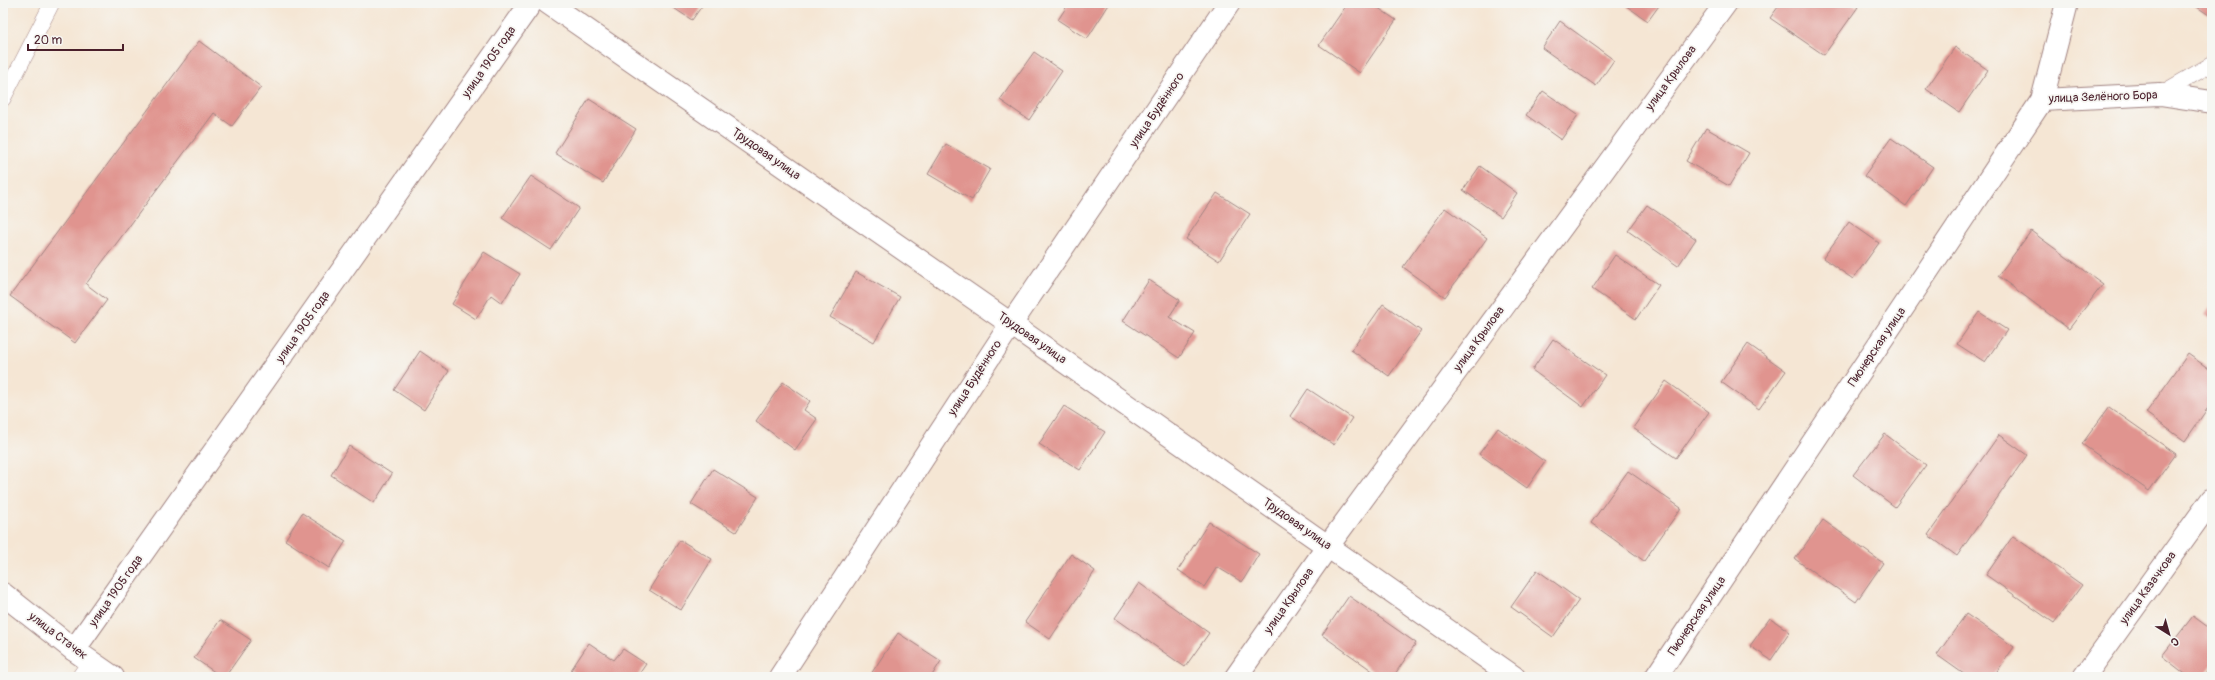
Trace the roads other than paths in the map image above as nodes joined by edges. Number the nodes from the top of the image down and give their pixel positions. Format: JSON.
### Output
{"nodes":[{"id":1,"x":52,"y":3,"type":"edge"},
{"id":2,"x":531,"y":3,"type":"edge"},
{"id":3,"x":548,"y":3,"type":"edge"},
{"id":4,"x":1229,"y":3,"type":"edge"},
{"id":5,"x":1726,"y":3,"type":"edge"},
{"id":6,"x":2067,"y":3,"type":"edge"},
{"id":7,"x":570,"y":9,"type":"edge"},
{"id":8,"x":2212,"y":64,"type":"edge"},
{"id":9,"x":2160,"y":94,"type":"junction"},
{"id":10,"x":3,"y":99,"type":"edge"},
{"id":11,"x":2042,"y":100,"type":"junction"},
{"id":12,"x":2212,"y":102,"type":"edge"},
{"id":13,"x":1011,"y":324,"type":"junction"},
{"id":14,"x":2212,"y":499,"type":"edge"},
{"id":15,"x":1328,"y":546,"type":"junction"},
{"id":16,"x":3,"y":594,"type":"edge"},
{"id":17,"x":81,"y":663,"type":"edge"},
{"id":18,"x":113,"y":677,"type":"edge"},
{"id":19,"x":780,"y":677,"type":"edge"},
{"id":20,"x":1236,"y":677,"type":"edge"},
{"id":21,"x":1514,"y":677,"type":"edge"},
{"id":22,"x":1656,"y":677,"type":"edge"},
{"id":23,"x":2084,"y":677,"type":"edge"}],
"edges":[{"from":1,"to":10,"type":"lane"},
{"from":2,"to":17,"type":"street","name":"улица 1905 года"},
{"from":3,"to":7,"type":"street","name":"Трудовая улица"},
{"from":4,"to":13,"type":"street","name":"улица Будённого"},
{"from":5,"to":15,"type":"street","name":"улица Крылова"},
{"from":6,"to":11,"type":"street","name":"Пионерская улица"},
{"from":7,"to":13,"type":"street","name":"Трудовая улица"},
{"from":8,"to":9,"type":"lane"},
{"from":9,"to":11,"type":"street","name":"улица Зелёного Бора"},
{"from":9,"to":12,"type":"street","name":"улица Зелёного Бора"},
{"from":11,"to":22,"type":"street","name":"Пионерская улица"},
{"from":13,"to":15,"type":"street","name":"Трудовая улица"},
{"from":13,"to":19,"type":"street","name":"улица Будённого"},
{"from":14,"to":23,"type":"street","name":"улица Казачкова"},
{"from":15,"to":20,"type":"street","name":"улица Крылова"},
{"from":15,"to":21,"type":"street","name":"Трудовая улица"},
{"from":16,"to":17,"type":"street","name":"улица Стачек"},
{"from":17,"to":18,"type":"street","name":"улица Стачек"}]}
